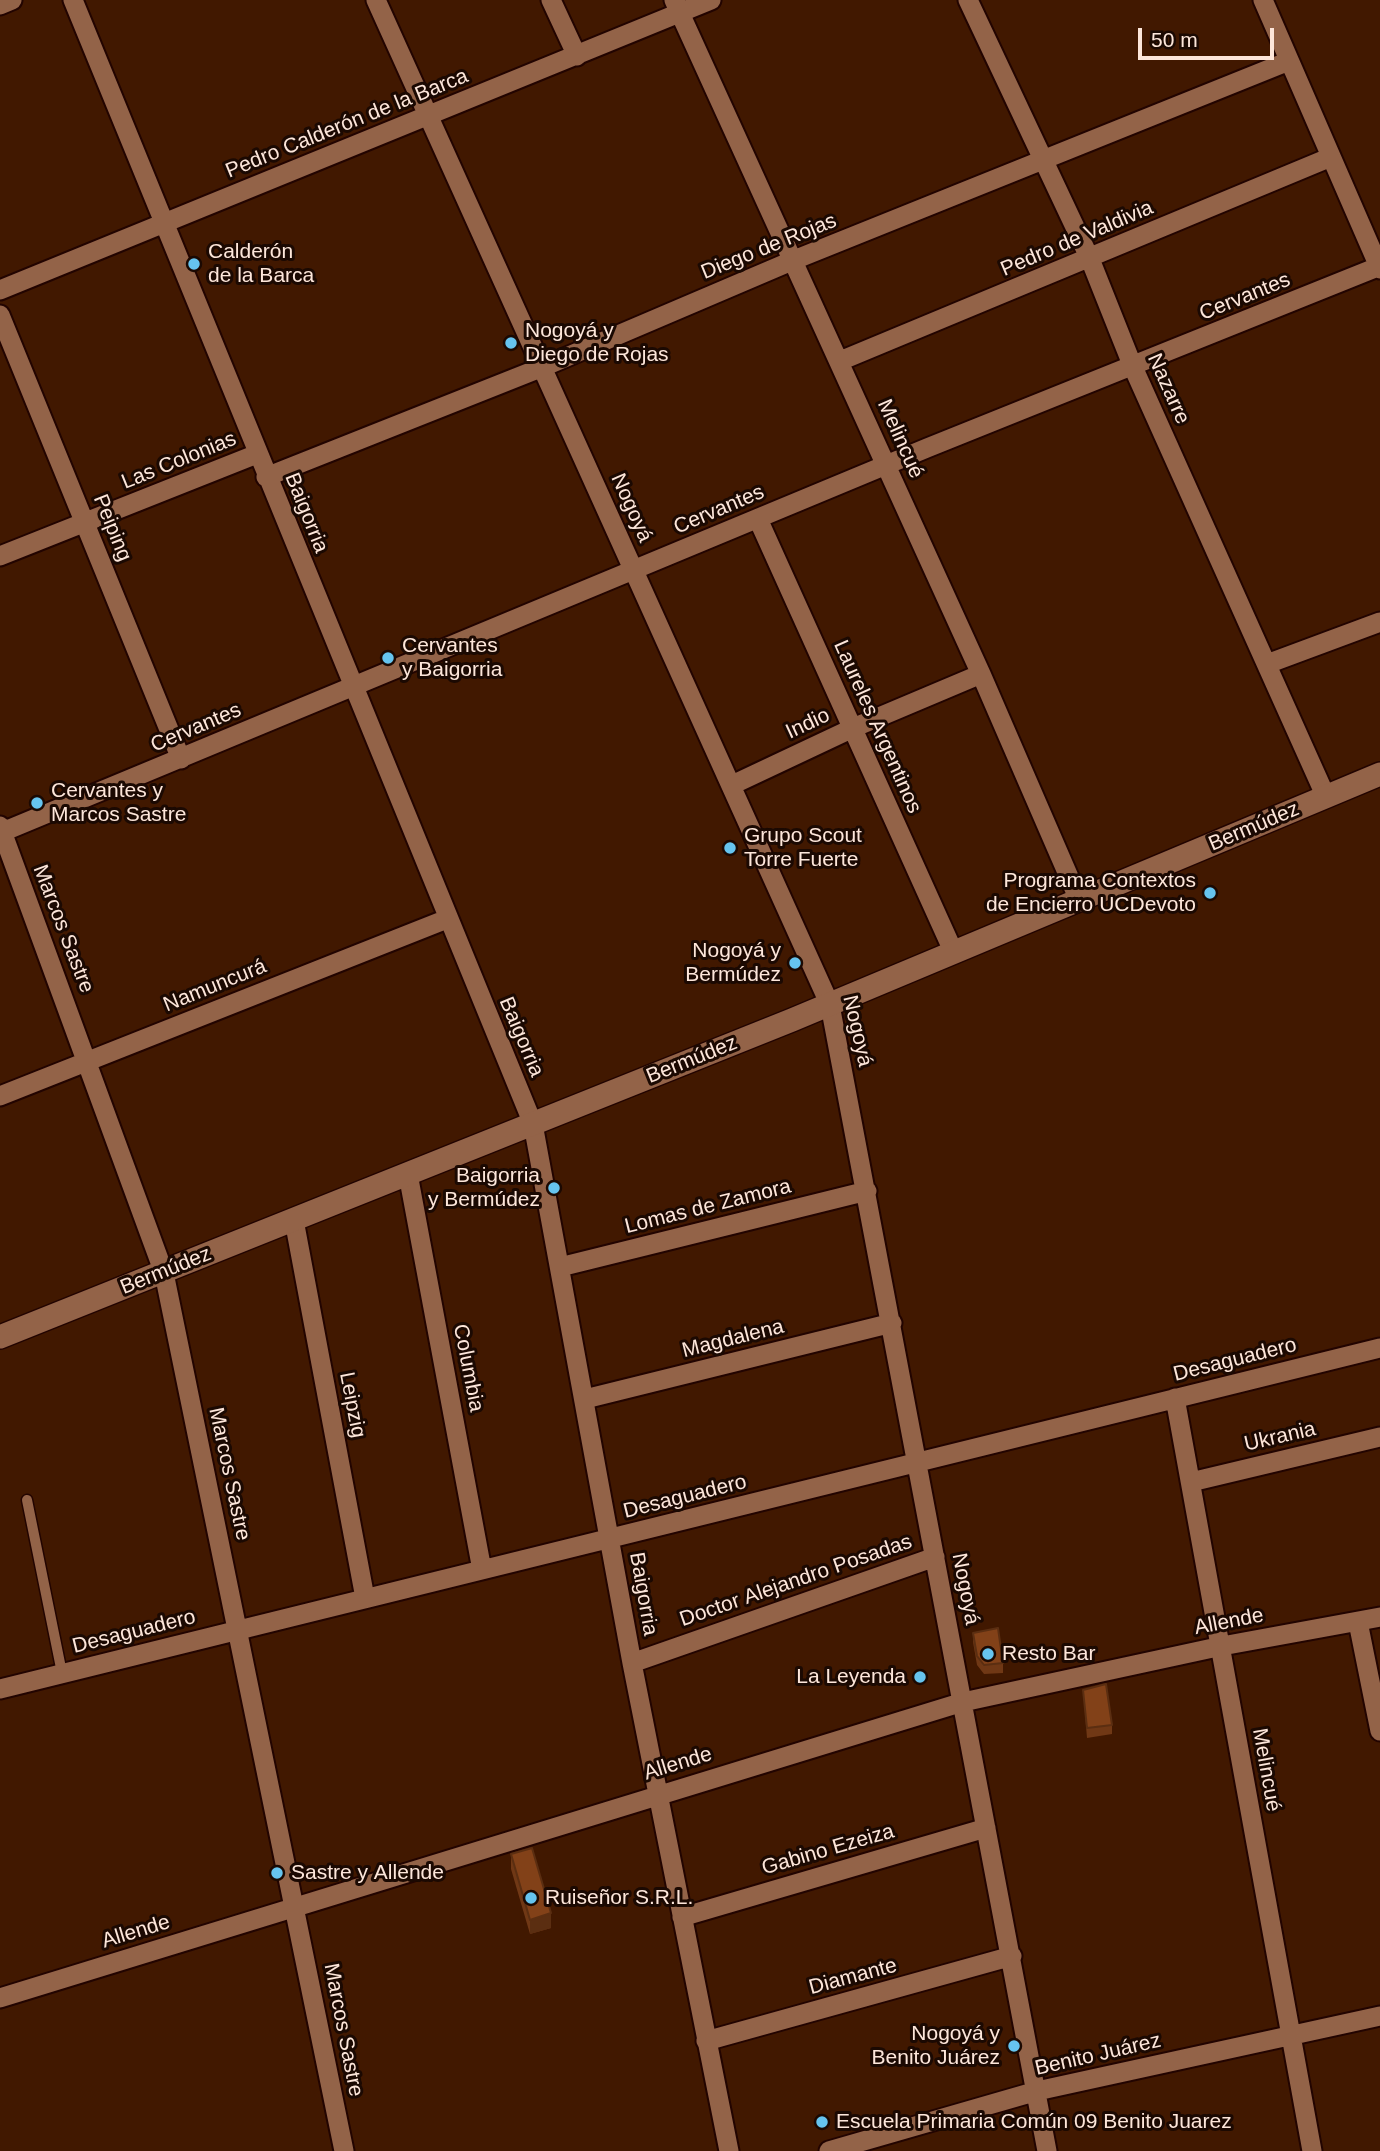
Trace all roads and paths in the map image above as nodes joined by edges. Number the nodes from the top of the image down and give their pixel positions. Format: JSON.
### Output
{"nodes":[{"id":1,"x":12,"y":0,"type":"edge"},
{"id":2,"x":73,"y":0,"type":"edge"},
{"id":3,"x":376,"y":0,"type":"edge"},
{"id":4,"x":551,"y":0,"type":"edge"},
{"id":5,"x":711,"y":0,"type":"edge"},
{"id":6,"x":968,"y":0,"type":"edge"},
{"id":7,"x":1263,"y":0,"type":"edge"},
{"id":8,"x":0,"y":5,"type":"edge"},
{"id":9,"x":677,"y":6,"type":"edge"},
{"id":10,"x":577,"y":56,"type":"junction"},
{"id":11,"x":1289,"y":61,"type":"junction"},
{"id":12,"x":429,"y":116,"type":"junction"},
{"id":13,"x":1331,"y":157,"type":"junction"},
{"id":14,"x":1043,"y":162,"type":"junction"},
{"id":15,"x":164,"y":222,"type":"junction"},
{"id":16,"x":1090,"y":259,"type":"junction"},
{"id":17,"x":794,"y":260,"type":"junction"},
{"id":18,"x":1380,"y":267,"type":"edge"},
{"id":19,"x":0,"y":290,"type":"edge"},
{"id":20,"x":0,"y":315,"type":"edge"},
{"id":21,"x":840,"y":361,"type":"junction"},
{"id":22,"x":542,"y":367,"type":"junction"},
{"id":23,"x":1133,"y":367,"type":"junction"},
{"id":24,"x":257,"y":454,"type":"junction"},
{"id":25,"x":887,"y":465,"type":"junction"},
{"id":26,"x":266,"y":477,"type":"junction"},
{"id":27,"x":758,"y":519,"type":"junction"},
{"id":28,"x":85,"y":522,"type":"junction"},
{"id":29,"x":0,"y":556,"type":"edge"},
{"id":30,"x":634,"y":570,"type":"junction"},
{"id":31,"x":1380,"y":622,"type":"edge"},
{"id":32,"x":1267,"y":664,"type":"junction"},
{"id":33,"x":981,"y":674,"type":"junction"},
{"id":34,"x":353,"y":687,"type":"junction"},
{"id":35,"x":853,"y":728,"type":"junction"},
{"id":36,"x":181,"y":759,"type":"junction"},
{"id":37,"x":1380,"y":774,"type":"edge"},
{"id":38,"x":732,"y":785,"type":"junction"},
{"id":39,"x":1326,"y":797,"type":"junction"},
{"id":40,"x":1,"y":830,"type":"edge"},
{"id":41,"x":1079,"y":900,"type":"junction"},
{"id":42,"x":447,"y":919,"type":"junction"},
{"id":43,"x":954,"y":953,"type":"junction"},
{"id":44,"x":830,"y":1005,"type":"junction"},
{"id":45,"x":89,"y":1061,"type":"junction"},
{"id":46,"x":0,"y":1096,"type":"edge"},
{"id":47,"x":533,"y":1124,"type":"junction"},
{"id":48,"x":408,"y":1174,"type":"junction"},
{"id":49,"x":867,"y":1191,"type":"junction"},
{"id":50,"x":294,"y":1220,"type":"junction"},
{"id":51,"x":560,"y":1266,"type":"junction"},
{"id":52,"x":164,"y":1273,"type":"junction"},
{"id":53,"x":892,"y":1323,"type":"junction"},
{"id":54,"x":0,"y":1337,"type":"edge"},
{"id":55,"x":1380,"y":1348,"type":"edge"},
{"id":56,"x":1175,"y":1398,"type":"junction"},
{"id":57,"x":586,"y":1399,"type":"junction"},
{"id":58,"x":1380,"y":1437,"type":"edge"},
{"id":59,"x":917,"y":1463,"type":"junction"},
{"id":60,"x":1191,"y":1482,"type":"junction"},
{"id":61,"x":27,"y":1500,"type":"dead end"},
{"id":62,"x":610,"y":1539,"type":"junction"},
{"id":63,"x":935,"y":1556,"type":"junction"},
{"id":64,"x":482,"y":1570,"type":"junction"},
{"id":65,"x":365,"y":1598,"type":"junction"},
{"id":66,"x":1380,"y":1617,"type":"edge"},
{"id":67,"x":1358,"y":1622,"type":"junction"},
{"id":68,"x":237,"y":1629,"type":"junction"},
{"id":69,"x":1222,"y":1646,"type":"junction"},
{"id":70,"x":632,"y":1663,"type":"junction"},
{"id":71,"x":62,"y":1674,"type":"junction"},
{"id":72,"x":0,"y":1689,"type":"edge"},
{"id":73,"x":963,"y":1702,"type":"junction"},
{"id":74,"x":1380,"y":1731,"type":"edge"},
{"id":75,"x":658,"y":1794,"type":"junction"},
{"id":76,"x":986,"y":1828,"type":"junction"},
{"id":77,"x":296,"y":1906,"type":"junction"},
{"id":78,"x":682,"y":1917,"type":"junction"},
{"id":79,"x":1012,"y":1956,"type":"junction"},
{"id":80,"x":0,"y":1998,"type":"edge"},
{"id":81,"x":1380,"y":2016,"type":"edge"},
{"id":82,"x":1290,"y":2036,"type":"junction"},
{"id":83,"x":706,"y":2041,"type":"junction"},
{"id":84,"x":1037,"y":2091,"type":"junction"},
{"id":85,"x":344,"y":2151,"type":"edge"},
{"id":86,"x":729,"y":2151,"type":"edge"},
{"id":87,"x":829,"y":2151,"type":"edge"},
{"id":88,"x":1047,"y":2151,"type":"edge"},
{"id":89,"x":1312,"y":2151,"type":"edge"}],
"edges":[{"from":1,"to":8,"type":"street"},
{"from":2,"to":15,"type":"street","name":"Baigorria"},
{"from":3,"to":12,"type":"street","name":"Nogoyá"},
{"from":4,"to":10,"type":"street"},
{"from":5,"to":9,"type":"street","name":"Pedro Calderón de la Barca"},
{"from":6,"to":14,"type":"street","name":"Nazarre"},
{"from":7,"to":11,"type":"street"},
{"from":9,"to":10,"type":"street","name":"Pedro Calderón de la Barca"},
{"from":9,"to":17,"type":"street","name":"Melincué"},
{"from":10,"to":12,"type":"street","name":"Pedro Calderón de la Barca"},
{"from":11,"to":13,"type":"street"},
{"from":11,"to":14,"type":"street","name":"Diego de Rojas"},
{"from":12,"to":15,"type":"street","name":"Pedro Calderón de la Barca"},
{"from":12,"to":22,"type":"street","name":"Nogoyá"},
{"from":13,"to":16,"type":"street","name":"Pedro de Valdivia"},
{"from":13,"to":18,"type":"street"},
{"from":14,"to":16,"type":"street","name":"Nazarre"},
{"from":14,"to":17,"type":"street","name":"Diego de Rojas"},
{"from":15,"to":19,"type":"street","name":"Pedro Calderón de la Barca"},
{"from":15,"to":24,"type":"street","name":"Baigorria"},
{"from":16,"to":21,"type":"street","name":"Pedro de Valdivia"},
{"from":16,"to":23,"type":"street","name":"Nazarre"},
{"from":17,"to":21,"type":"street","name":"Melincué"},
{"from":17,"to":22,"type":"street","name":"Diego de Rojas"},
{"from":18,"to":23,"type":"street","name":"Cervantes"},
{"from":20,"to":28,"type":"street","name":"Peiping"},
{"from":21,"to":25,"type":"street","name":"Melincué"},
{"from":22,"to":26,"type":"street","name":"Diego de Rojas"},
{"from":22,"to":30,"type":"street","name":"Nogoyá"},
{"from":23,"to":25,"type":"street","name":"Cervantes"},
{"from":23,"to":32,"type":"street","name":"Nazarre"},
{"from":24,"to":26,"type":"street","name":"Baigorria"},
{"from":24,"to":28,"type":"street","name":"Las Colonias"},
{"from":25,"to":27,"type":"street","name":"Cervantes"},
{"from":25,"to":33,"type":"street","name":"Melincué"},
{"from":26,"to":34,"type":"street","name":"Baigorria"},
{"from":27,"to":30,"type":"street","name":"Cervantes"},
{"from":27,"to":35,"type":"street","name":"Laureles Argentinos"},
{"from":28,"to":29,"type":"street","name":"Las Colonias"},
{"from":28,"to":36,"type":"street","name":"Peiping"},
{"from":30,"to":34,"type":"street","name":"Cervantes"},
{"from":30,"to":38,"type":"street","name":"Nogoyá"},
{"from":31,"to":32,"type":"street"},
{"from":32,"to":39,"type":"street","name":"Nazarre"},
{"from":33,"to":35,"type":"street","name":"Indio"},
{"from":33,"to":41,"type":"street","name":"Melincué"},
{"from":34,"to":36,"type":"street","name":"Cervantes"},
{"from":34,"to":42,"type":"street","name":"Baigorria"},
{"from":35,"to":38,"type":"street","name":"Indio"},
{"from":35,"to":43,"type":"street","name":"Laureles Argentinos"},
{"from":36,"to":40,"type":"street","name":"Cervantes"},
{"from":37,"to":39,"type":"street","name":"Bermúdez"},
{"from":38,"to":44,"type":"street","name":"Nogoyá"},
{"from":39,"to":41,"type":"street","name":"Bermúdez"},
{"from":40,"to":45,"type":"street","name":"Marcos Sastre"},
{"from":41,"to":43,"type":"street","name":"Bermúdez"},
{"from":42,"to":45,"type":"street","name":"Namuncurá"},
{"from":42,"to":47,"type":"street","name":"Baigorria"},
{"from":43,"to":44,"type":"street","name":"Bermúdez"},
{"from":44,"to":47,"type":"street","name":"Bermúdez"},
{"from":44,"to":49,"type":"street","name":"Nogoyá"},
{"from":45,"to":46,"type":"street","name":"Namuncurá"},
{"from":45,"to":52,"type":"street","name":"Marcos Sastre"},
{"from":47,"to":48,"type":"street","name":"Bermúdez"},
{"from":47,"to":51,"type":"street","name":"Baigorria"},
{"from":48,"to":50,"type":"street","name":"Bermúdez"},
{"from":48,"to":64,"type":"street","name":"Columbia"},
{"from":49,"to":51,"type":"street","name":"Lomas de Zamora"},
{"from":49,"to":53,"type":"street","name":"Nogoyá"},
{"from":50,"to":52,"type":"street","name":"Bermúdez"},
{"from":50,"to":65,"type":"street","name":"Leipzig"},
{"from":51,"to":57,"type":"street","name":"Baigorria"},
{"from":52,"to":54,"type":"street","name":"Bermúdez"},
{"from":52,"to":68,"type":"street","name":"Marcos Sastre"},
{"from":53,"to":57,"type":"street","name":"Magdalena"},
{"from":53,"to":59,"type":"street","name":"Nogoyá"},
{"from":55,"to":56,"type":"street","name":"Desaguadero"},
{"from":56,"to":59,"type":"street","name":"Desaguadero"},
{"from":56,"to":60,"type":"street","name":"Melincué"},
{"from":57,"to":62,"type":"street","name":"Baigorria"},
{"from":58,"to":60,"type":"street","name":"Ukrania"},
{"from":59,"to":62,"type":"street","name":"Desaguadero"},
{"from":59,"to":63,"type":"street","name":"Nogoyá"},
{"from":60,"to":69,"type":"street","name":"Melincué"},
{"from":61,"to":71,"type":"lane"},
{"from":62,"to":64,"type":"street","name":"Desaguadero"},
{"from":62,"to":70,"type":"street","name":"Baigorria"},
{"from":63,"to":70,"type":"street","name":"Doctor Alejandro Posadas"},
{"from":63,"to":73,"type":"street","name":"Nogoyá"},
{"from":64,"to":65,"type":"street","name":"Desaguadero"},
{"from":65,"to":68,"type":"street","name":"Desaguadero"},
{"from":66,"to":67,"type":"street","name":"Allende"},
{"from":67,"to":69,"type":"street","name":"Allende"},
{"from":67,"to":74,"type":"street"},
{"from":68,"to":71,"type":"street","name":"Desaguadero"},
{"from":68,"to":77,"type":"street","name":"Marcos Sastre"},
{"from":69,"to":73,"type":"street","name":"Allende"},
{"from":69,"to":82,"type":"street","name":"Melincué"},
{"from":70,"to":75,"type":"street","name":"Baigorria"},
{"from":71,"to":72,"type":"street","name":"Desaguadero"},
{"from":73,"to":75,"type":"street","name":"Allende"},
{"from":73,"to":76,"type":"street","name":"Nogoyá"},
{"from":75,"to":77,"type":"street","name":"Allende"},
{"from":75,"to":78,"type":"street","name":"Baigorria"},
{"from":76,"to":78,"type":"street","name":"Gabino Ezeiza"},
{"from":76,"to":79,"type":"street","name":"Nogoyá"},
{"from":77,"to":80,"type":"street","name":"Allende"},
{"from":77,"to":85,"type":"street","name":"Marcos Sastre"},
{"from":78,"to":83,"type":"street","name":"Baigorria"},
{"from":79,"to":83,"type":"street","name":"Diamante"},
{"from":79,"to":84,"type":"street","name":"Nogoyá"},
{"from":81,"to":82,"type":"street","name":"Benito Juárez"},
{"from":82,"to":84,"type":"street","name":"Benito Juárez"},
{"from":82,"to":89,"type":"street","name":"Melincué"},
{"from":83,"to":86,"type":"street","name":"Baigorria"},
{"from":84,"to":87,"type":"street","name":"Benito Juárez"},
{"from":84,"to":88,"type":"street","name":"Nogoyá"}]}
